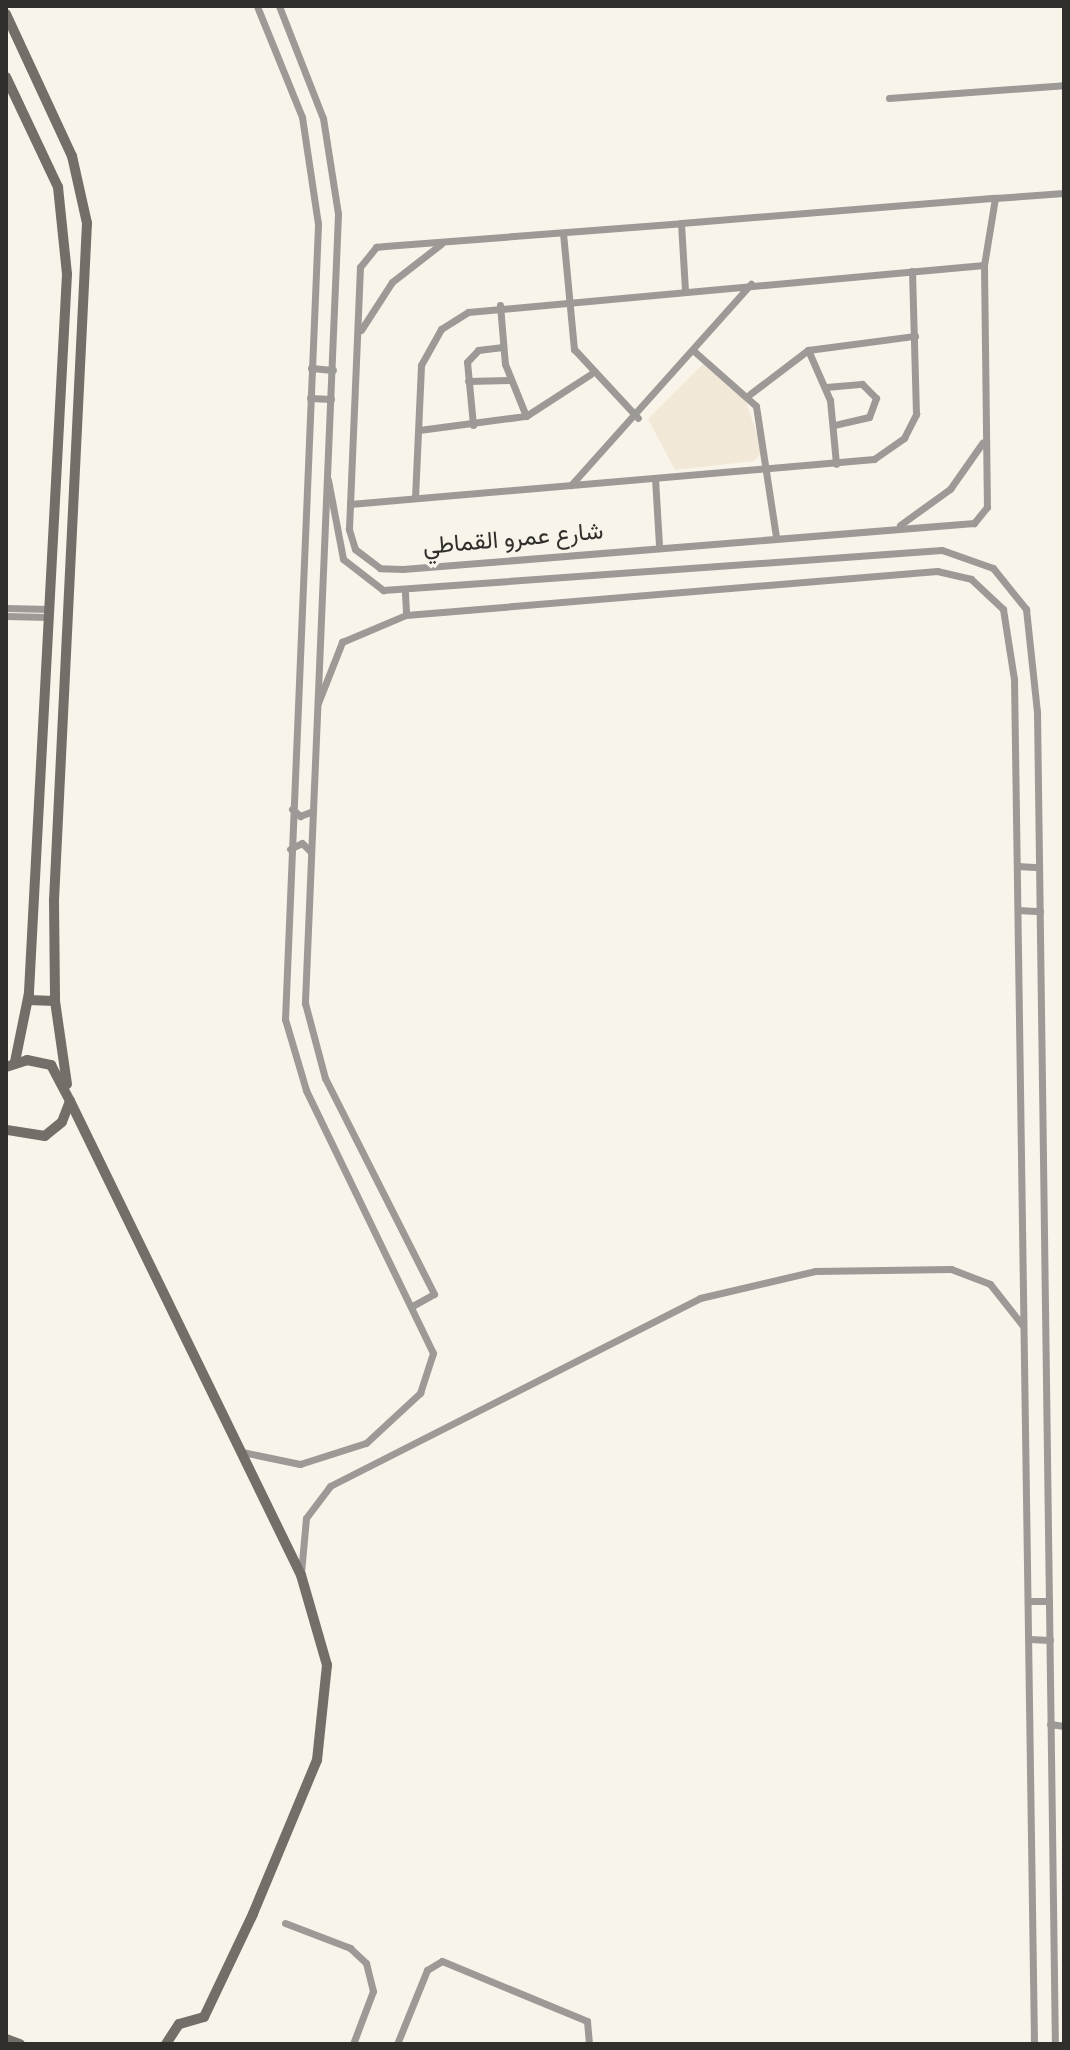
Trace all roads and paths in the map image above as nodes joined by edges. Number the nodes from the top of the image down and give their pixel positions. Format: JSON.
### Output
{"nodes":[{"id":1,"x":257,"y":6,"type":"edge"},
{"id":2,"x":279,"y":6,"type":"edge"},
{"id":3,"x":6,"y":14,"type":"edge"},
{"id":4,"x":11,"y":47,"type":"edge"},
{"id":5,"x":6,"y":77,"type":"edge"},
{"id":6,"x":1064,"y":85,"type":"edge"},
{"id":7,"x":889,"y":98,"type":"dead end"},
{"id":8,"x":1064,"y":193,"type":"edge"},
{"id":9,"x":995,"y":198,"type":"junction"},
{"id":10,"x":681,"y":223,"type":"junction"},
{"id":11,"x":563,"y":233,"type":"junction"},
{"id":12,"x":445,"y":242,"type":"junction"},
{"id":13,"x":984,"y":265,"type":"junction"},
{"id":14,"x":912,"y":271,"type":"junction"},
{"id":15,"x":751,"y":284,"type":"junction"},
{"id":16,"x":685,"y":290,"type":"junction"},
{"id":17,"x":568,"y":299,"type":"junction"},
{"id":18,"x":500,"y":305,"type":"junction"},
{"id":19,"x":359,"y":335,"type":"junction"},
{"id":20,"x":915,"y":336,"type":"junction"},
{"id":21,"x":503,"y":347,"type":"junction"},
{"id":22,"x":808,"y":350,"type":"junction"},
{"id":23,"x":695,"y":352,"type":"junction"},
{"id":24,"x":311,"y":368,"type":"junction"},
{"id":25,"x":333,"y":370,"type":"junction"},
{"id":26,"x":591,"y":374,"type":"junction"},
{"id":27,"x":509,"y":380,"type":"junction"},
{"id":28,"x":468,"y":381,"type":"junction"},
{"id":29,"x":826,"y":387,"type":"junction"},
{"id":30,"x":750,"y":394,"type":"junction"},
{"id":31,"x":310,"y":398,"type":"junction"},
{"id":32,"x":331,"y":399,"type":"junction"},
{"id":33,"x":526,"y":416,"type":"junction"},
{"id":34,"x":638,"y":418,"type":"junction"},
{"id":35,"x":59,"y":422,"type":"junction"},
{"id":36,"x":79,"y":424,"type":"junction"},
{"id":37,"x":473,"y":425,"type":"junction"},
{"id":38,"x":835,"y":425,"type":"junction"},
{"id":39,"x":419,"y":430,"type":"junction"},
{"id":40,"x":984,"y":440,"type":"junction"},
{"id":41,"x":77,"y":454,"type":"junction"},
{"id":42,"x":58,"y":456,"type":"junction"},
{"id":43,"x":836,"y":464,"type":"junction"},
{"id":44,"x":770,"y":469,"type":"junction"},
{"id":45,"x":655,"y":478,"type":"junction"},
{"id":46,"x":328,"y":480,"type":"junction"},
{"id":47,"x":571,"y":485,"type":"junction"},
{"id":48,"x":415,"y":498,"type":"junction"},
{"id":49,"x":350,"y":504,"type":"junction"},
{"id":50,"x":895,"y":527,"type":"junction"},
{"id":51,"x":776,"y":537,"type":"junction"},
{"id":52,"x":659,"y":546,"type":"junction"},
{"id":53,"x":405,"y":593,"type":"junction"},
{"id":54,"x":8,"y":612,"type":"edge"},
{"id":55,"x":50,"y":613,"type":"junction"},
{"id":56,"x":406,"y":615,"type":"junction"},
{"id":57,"x":318,"y":703,"type":"junction"},
{"id":58,"x":292,"y":809,"type":"junction"},
{"id":59,"x":313,"y":811,"type":"junction"},
{"id":60,"x":290,"y":849,"type":"junction"},
{"id":61,"x":310,"y":851,"type":"junction"},
{"id":62,"x":1017,"y":866,"type":"junction"},
{"id":63,"x":1039,"y":867,"type":"junction"},
{"id":64,"x":1018,"y":910,"type":"junction"},
{"id":65,"x":1040,"y":911,"type":"junction"},
{"id":66,"x":28,"y":1000,"type":"junction"},
{"id":67,"x":55,"y":1001,"type":"junction"},
{"id":68,"x":10,"y":1065,"type":"edge"},
{"id":69,"x":67,"y":1084,"type":"junction"},
{"id":70,"x":70,"y":1101,"type":"junction"},
{"id":71,"x":6,"y":1130,"type":"edge"},
{"id":72,"x":414,"y":1305,"type":"junction"},
{"id":73,"x":1023,"y":1326,"type":"junction"},
{"id":74,"x":366,"y":1443,"type":"junction"},
{"id":75,"x":239,"y":1451,"type":"junction"},
{"id":76,"x":375,"y":1460,"type":"junction"},
{"id":77,"x":301,"y":1575,"type":"junction"},
{"id":78,"x":1028,"y":1601,"type":"junction"},
{"id":79,"x":1049,"y":1601,"type":"junction"},
{"id":80,"x":1029,"y":1639,"type":"junction"},
{"id":81,"x":1050,"y":1640,"type":"junction"},
{"id":82,"x":1050,"y":1724,"type":"junction"},
{"id":83,"x":1064,"y":1726,"type":"edge"},
{"id":84,"x":1051,"y":1904,"type":"junction"},
{"id":85,"x":1064,"y":1904,"type":"edge"},
{"id":86,"x":285,"y":1923,"type":"dead end"},
{"id":87,"x":6,"y":2039,"type":"edge"},
{"id":88,"x":20,"y":2044,"type":"edge"},
{"id":89,"x":166,"y":2044,"type":"edge"},
{"id":90,"x":353,"y":2044,"type":"edge"},
{"id":91,"x":397,"y":2044,"type":"edge"},
{"id":92,"x":589,"y":2044,"type":"edge"},
{"id":93,"x":1034,"y":2044,"type":"edge"},
{"id":94,"x":1055,"y":2044,"type":"edge"}],
"edges":[{"from":1,"to":24,"type":"street"},
{"from":2,"to":25,"type":"street"},
{"from":3,"to":4,"type":"street"},
{"from":4,"to":36,"type":"street"},
{"from":5,"to":35,"type":"street"},
{"from":6,"to":7,"type":"street"},
{"from":8,"to":9,"type":"street","name":"شارع عمرو القماطي"},
{"from":9,"to":10,"type":"street","name":"شارع عمرو القماطي"},
{"from":9,"to":13,"type":"street","name":"شارع عمرو القماطي"},
{"from":10,"to":11,"type":"street","name":"شارع عمرو القماطي"},
{"from":10,"to":16,"type":"street"},
{"from":11,"to":12,"type":"street","name":"شارع عمرو القماطي"},
{"from":11,"to":17,"type":"street"},
{"from":12,"to":19,"type":"street","name":"شارع عمرو القماطي"},
{"from":12,"to":19,"type":"street","name":"شارع عمرو القماطي"},
{"from":13,"to":14,"type":"street"},
{"from":13,"to":40,"type":"street","name":"شارع عمرو القماطي"},
{"from":14,"to":15,"type":"street"},
{"from":14,"to":20,"type":"street"},
{"from":15,"to":16,"type":"street"},
{"from":15,"to":23,"type":"street"},
{"from":16,"to":17,"type":"street"},
{"from":17,"to":18,"type":"street"},
{"from":17,"to":26,"type":"street"},
{"from":18,"to":21,"type":"street"},
{"from":18,"to":39,"type":"street"},
{"from":19,"to":49,"type":"street","name":"شارع عمرو القماطي"},
{"from":20,"to":22,"type":"street"},
{"from":20,"to":43,"type":"street"},
{"from":21,"to":27,"type":"street"},
{"from":21,"to":28,"type":"street"},
{"from":22,"to":29,"type":"street"},
{"from":22,"to":30,"type":"street"},
{"from":23,"to":30,"type":"street"},
{"from":23,"to":34,"type":"street"},
{"from":24,"to":25,"type":"street"},
{"from":24,"to":31,"type":"street"},
{"from":25,"to":32,"type":"street"},
{"from":26,"to":33,"type":"street"},
{"from":26,"to":34,"type":"street"},
{"from":27,"to":28,"type":"street"},
{"from":27,"to":33,"type":"street"},
{"from":28,"to":37,"type":"street"},
{"from":29,"to":38,"type":"street"},
{"from":29,"to":38,"type":"street"},
{"from":30,"to":44,"type":"street"},
{"from":31,"to":32,"type":"street"},
{"from":31,"to":58,"type":"street"},
{"from":32,"to":46,"type":"street"},
{"from":33,"to":37,"type":"street"},
{"from":34,"to":47,"type":"street"},
{"from":35,"to":36,"type":"street"},
{"from":35,"to":42,"type":"street"},
{"from":36,"to":41,"type":"street"},
{"from":37,"to":39,"type":"street"},
{"from":38,"to":43,"type":"street"},
{"from":39,"to":48,"type":"street"},
{"from":40,"to":50,"type":"street","name":"شارع عمرو القماطي"},
{"from":40,"to":50,"type":"street","name":"شارع عمرو القماطي"},
{"from":41,"to":42,"type":"street"},
{"from":41,"to":67,"type":"street"},
{"from":42,"to":55,"type":"street"},
{"from":43,"to":44,"type":"street"},
{"from":44,"to":45,"type":"street"},
{"from":44,"to":51,"type":"street"},
{"from":45,"to":47,"type":"street"},
{"from":45,"to":52,"type":"street"},
{"from":46,"to":53,"type":"street"},
{"from":46,"to":57,"type":"street"},
{"from":47,"to":48,"type":"street"},
{"from":48,"to":49,"type":"street"},
{"from":49,"to":52,"type":"street","name":"شارع عمرو القماطي"},
{"from":50,"to":51,"type":"street","name":"شارع عمرو القماطي"},
{"from":51,"to":52,"type":"street","name":"شارع عمرو القماطي"},
{"from":53,"to":56,"type":"street"},
{"from":53,"to":63,"type":"street"},
{"from":54,"to":55,"type":"street"},
{"from":55,"to":66,"type":"street"},
{"from":56,"to":57,"type":"street"},
{"from":56,"to":62,"type":"street"},
{"from":57,"to":59,"type":"street"},
{"from":58,"to":59,"type":"street"},
{"from":58,"to":60,"type":"street"},
{"from":59,"to":61,"type":"street"},
{"from":60,"to":61,"type":"street"},
{"from":60,"to":72,"type":"street"},
{"from":61,"to":72,"type":"street"},
{"from":62,"to":63,"type":"street"},
{"from":62,"to":64,"type":"street"},
{"from":63,"to":65,"type":"street"},
{"from":64,"to":65,"type":"street"},
{"from":64,"to":73,"type":"street"},
{"from":65,"to":79,"type":"street"},
{"from":66,"to":67,"type":"street"},
{"from":66,"to":68,"type":"street"},
{"from":67,"to":69,"type":"street"},
{"from":68,"to":69,"type":"street"},
{"from":69,"to":70,"type":"street"},
{"from":70,"to":71,"type":"street"},
{"from":70,"to":75,"type":"street"},
{"from":72,"to":74,"type":"street"},
{"from":73,"to":76,"type":"street"},
{"from":73,"to":78,"type":"street"},
{"from":74,"to":75,"type":"street"},
{"from":74,"to":76,"type":"street"},
{"from":75,"to":77,"type":"street"},
{"from":76,"to":77,"type":"street"},
{"from":77,"to":89,"type":"street"},
{"from":78,"to":79,"type":"street"},
{"from":78,"to":80,"type":"street"},
{"from":79,"to":81,"type":"street"},
{"from":80,"to":81,"type":"street"},
{"from":80,"to":93,"type":"street"},
{"from":81,"to":82,"type":"street"},
{"from":82,"to":83,"type":"street"},
{"from":82,"to":84,"type":"street"},
{"from":84,"to":85,"type":"street"},
{"from":84,"to":94,"type":"street"},
{"from":86,"to":90,"type":"street"},
{"from":87,"to":88,"type":"street"},
{"from":91,"to":92,"type":"street"}]}
